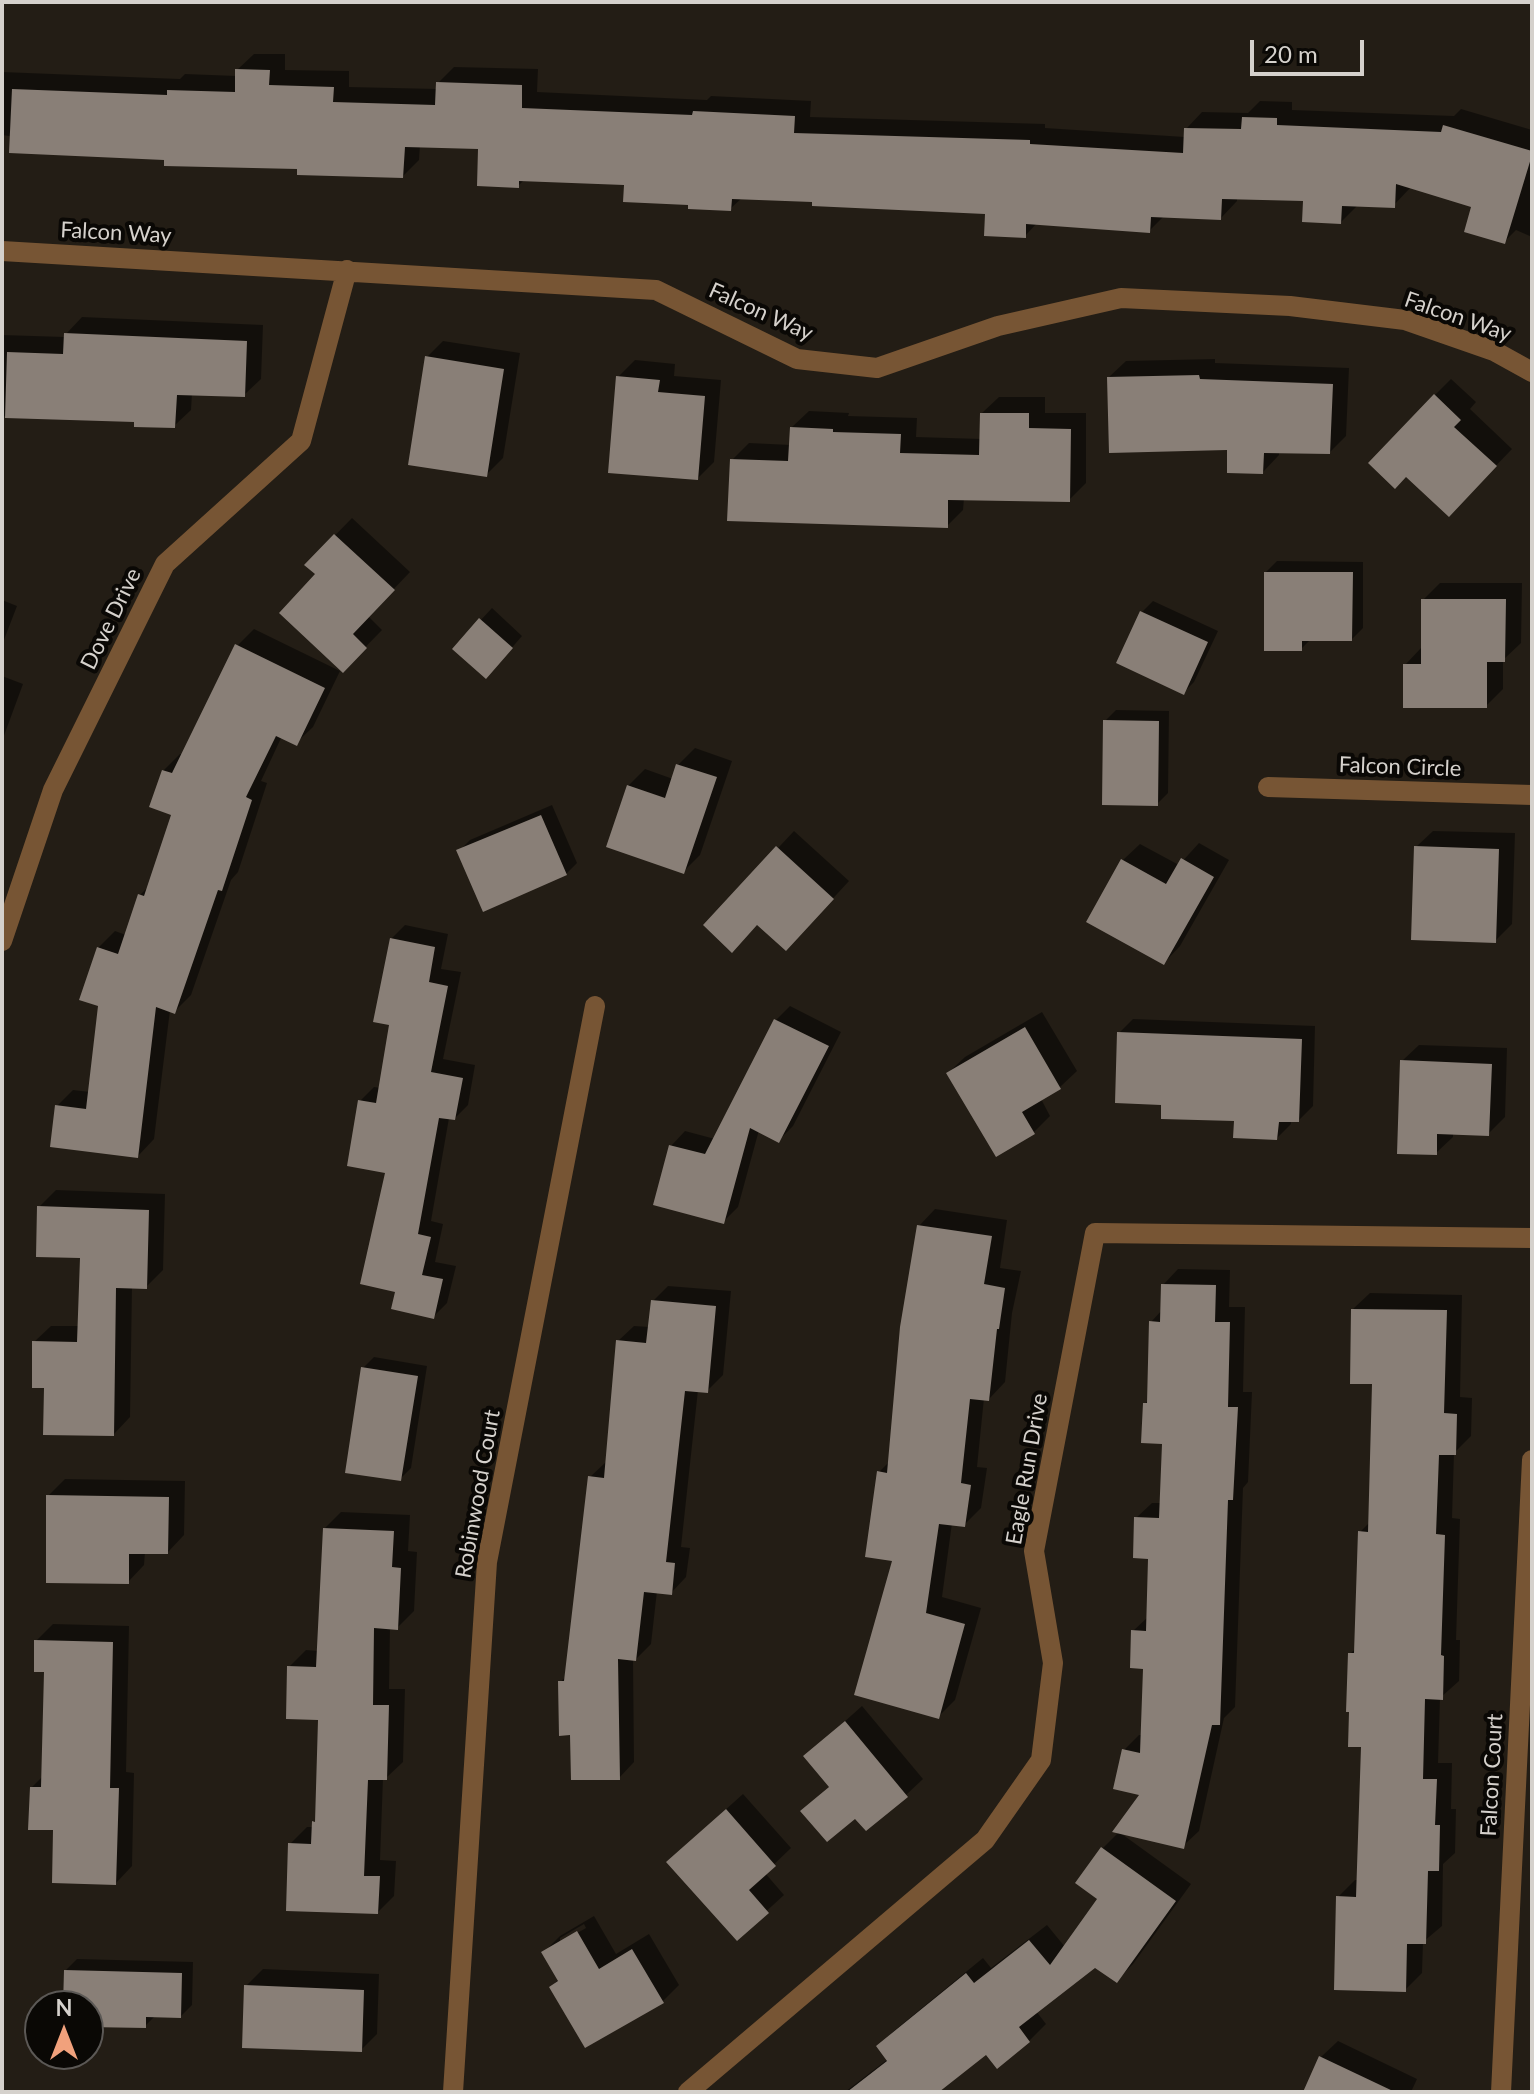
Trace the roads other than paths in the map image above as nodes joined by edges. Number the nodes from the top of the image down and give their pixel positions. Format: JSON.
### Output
{"nodes":[{"id":1,"x":2,"y":251,"type":"edge"},
{"id":2,"x":347,"y":270,"type":"junction"},
{"id":3,"x":1532,"y":372,"type":"edge"},
{"id":4,"x":1268,"y":787,"type":"dead end"},
{"id":5,"x":1532,"y":795,"type":"edge"},
{"id":6,"x":2,"y":941,"type":"edge"},
{"id":7,"x":595,"y":1006,"type":"dead end"},
{"id":8,"x":1532,"y":1238,"type":"edge"},
{"id":9,"x":1532,"y":1460,"type":"edge"},
{"id":10,"x":453,"y":2092,"type":"edge"},
{"id":11,"x":688,"y":2092,"type":"edge"},
{"id":12,"x":1501,"y":2092,"type":"edge"}],
"edges":[{"from":1,"to":2,"type":"street","name":"Falcon Way"},
{"from":2,"to":3,"type":"street","name":"Falcon Way"},
{"from":2,"to":6,"type":"street","name":"Dove Drive"},
{"from":4,"to":5,"type":"street","name":"Falcon Circle"},
{"from":7,"to":10,"type":"street","name":"Robinwood Court"},
{"from":8,"to":11,"type":"street","name":"Eagle Run Drive"},
{"from":9,"to":12,"type":"street","name":"Falcon Court"}]}
